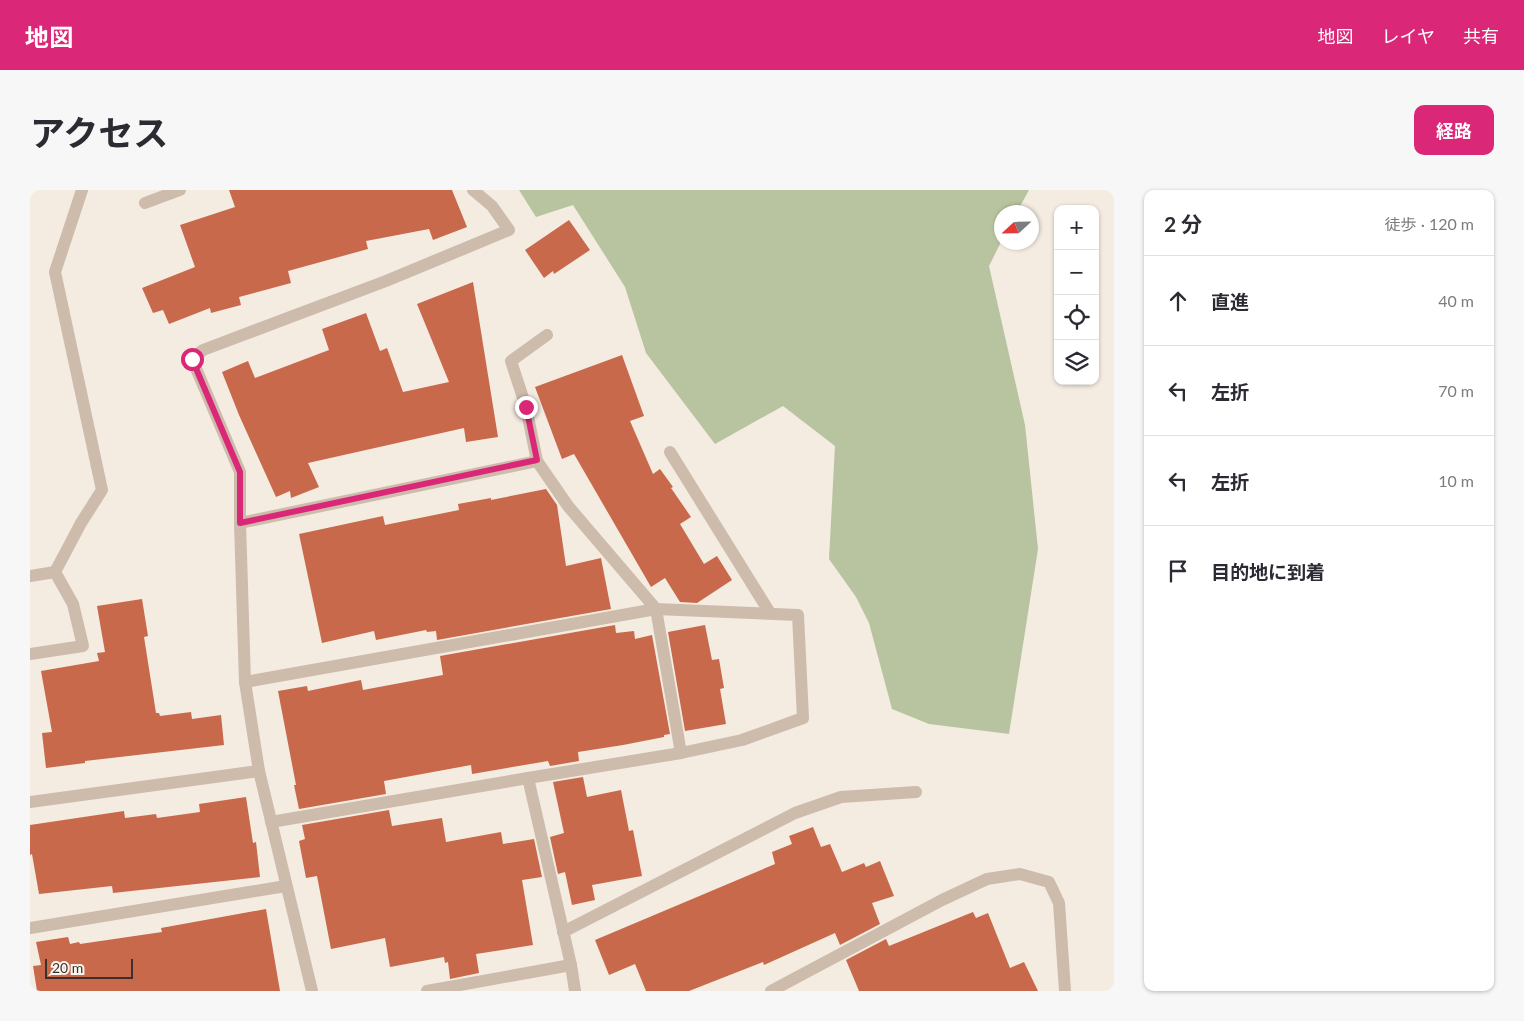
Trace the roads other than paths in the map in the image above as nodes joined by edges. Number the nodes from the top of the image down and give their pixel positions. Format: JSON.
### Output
{"nodes":[{"id":1,"x":82,"y":190,"type":"edge"},
{"id":2,"x":180,"y":190,"type":"edge"},
{"id":3,"x":473,"y":190,"type":"edge"},
{"id":4,"x":145,"y":203,"type":"dead end"},
{"id":5,"x":547,"y":336,"type":"dead end"},
{"id":6,"x":670,"y":452,"type":"dead end"},
{"id":7,"x":537,"y":460,"type":"junction"},
{"id":8,"x":240,"y":523,"type":"junction"},
{"id":9,"x":55,"y":572,"type":"junction"},
{"id":10,"x":30,"y":576,"type":"edge"},
{"id":11,"x":656,"y":609,"type":"junction"},
{"id":12,"x":770,"y":613,"type":"junction"},
{"id":13,"x":30,"y":654,"type":"edge"},
{"id":14,"x":245,"y":682,"type":"junction"},
{"id":15,"x":682,"y":753,"type":"junction"},
{"id":16,"x":259,"y":771,"type":"junction"},
{"id":17,"x":528,"y":778,"type":"junction"},
{"id":18,"x":916,"y":792,"type":"dead end"},
{"id":19,"x":30,"y":802,"type":"edge"},
{"id":20,"x":271,"y":822,"type":"junction"},
{"id":21,"x":286,"y":886,"type":"junction"},
{"id":22,"x":30,"y":928,"type":"edge"},
{"id":23,"x":563,"y":932,"type":"junction"},
{"id":24,"x":571,"y":965,"type":"junction"},
{"id":25,"x":312,"y":991,"type":"edge"},
{"id":26,"x":427,"y":991,"type":"edge"},
{"id":27,"x":575,"y":991,"type":"edge"},
{"id":28,"x":771,"y":991,"type":"edge"},
{"id":29,"x":1065,"y":991,"type":"edge"}],
"edges":[{"from":1,"to":9,"type":"street"},
{"from":2,"to":4,"type":"street"},
{"from":3,"to":8,"type":"street"},
{"from":5,"to":7,"type":"street"},
{"from":6,"to":12,"type":"street"},
{"from":7,"to":8,"type":"street"},
{"from":7,"to":11,"type":"street"},
{"from":8,"to":14,"type":"street"},
{"from":9,"to":10,"type":"street"},
{"from":9,"to":13,"type":"street"},
{"from":11,"to":12,"type":"street"},
{"from":11,"to":14,"type":"street"},
{"from":11,"to":15,"type":"street"},
{"from":12,"to":15,"type":"street"},
{"from":14,"to":16,"type":"street"},
{"from":15,"to":17,"type":"street"},
{"from":16,"to":19,"type":"street"},
{"from":16,"to":20,"type":"street"},
{"from":17,"to":20,"type":"street"},
{"from":17,"to":23,"type":"street"},
{"from":18,"to":23,"type":"street"},
{"from":20,"to":21,"type":"street"},
{"from":21,"to":22,"type":"street"},
{"from":21,"to":25,"type":"street"},
{"from":23,"to":24,"type":"street"},
{"from":24,"to":26,"type":"street"},
{"from":24,"to":27,"type":"street"},
{"from":28,"to":29,"type":"street"}]}
